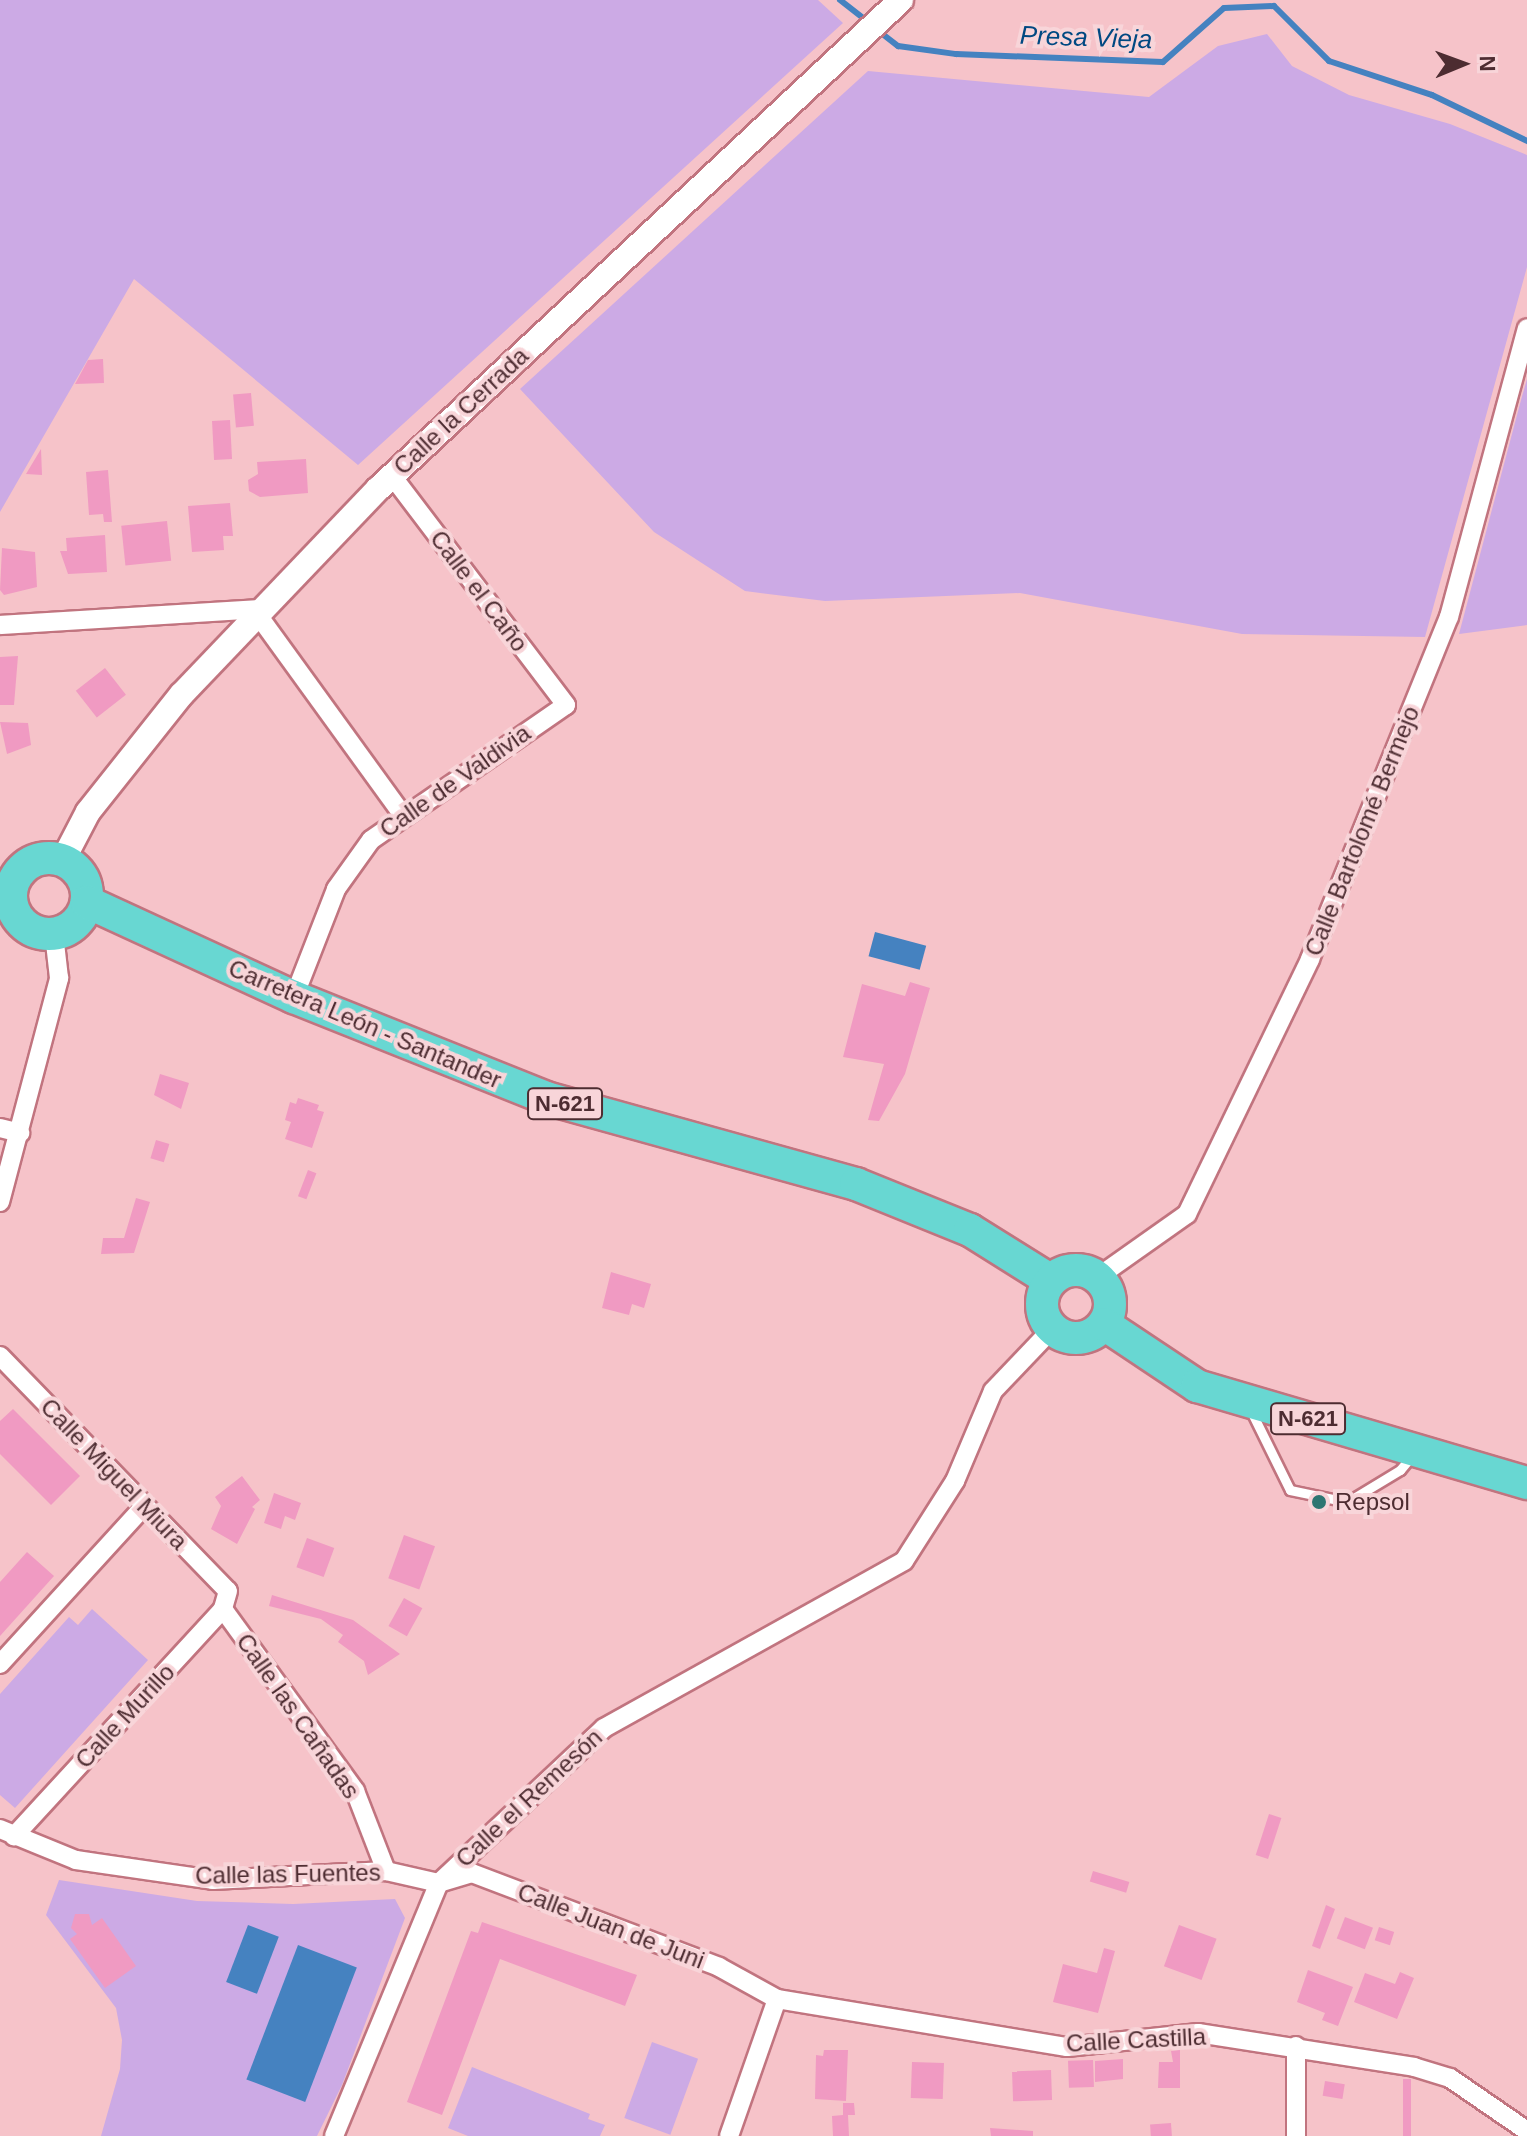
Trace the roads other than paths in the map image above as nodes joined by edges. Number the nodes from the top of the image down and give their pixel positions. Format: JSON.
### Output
{"nodes":[{"id":1,"x":901,"y":0,"type":"edge"},
{"id":2,"x":1527,"y":328,"type":"edge"},
{"id":3,"x":392,"y":476,"type":"junction"},
{"id":4,"x":261,"y":612,"type":"junction"},
{"id":5,"x":0,"y":625,"type":"edge"},
{"id":6,"x":566,"y":705,"type":"joint"},
{"id":7,"x":402,"y":814,"type":"junction"},
{"id":8,"x":63,"y":860,"type":"junction"},
{"id":9,"x":6,"y":890,"type":"edge"},
{"id":10,"x":87,"y":902,"type":"junction"},
{"id":11,"x":54,"y":934,"type":"junction"},
{"id":12,"x":294,"y":997,"type":"junction"},
{"id":13,"x":0,"y":1128,"type":"edge"},
{"id":14,"x":20,"y":1133,"type":"junction"},
{"id":15,"x":0,"y":1202,"type":"edge"},
{"id":16,"x":1098,"y":1277,"type":"junction"},
{"id":17,"x":1050,"y":1280,"type":"junction"},
{"id":18,"x":1104,"y":1324,"type":"junction"},
{"id":19,"x":1052,"y":1329,"type":"junction"},
{"id":20,"x":0,"y":1356,"type":"edge"},
{"id":21,"x":1246,"y":1400,"type":"junction"},
{"id":22,"x":1416,"y":1452,"type":"junction"},
{"id":23,"x":1527,"y":1483,"type":"edge"},
{"id":24,"x":145,"y":1505,"type":"junction"},
{"id":25,"x":225,"y":1600,"type":"junction"},
{"id":26,"x":0,"y":1664,"type":"edge"},
{"id":27,"x":7,"y":1833,"type":"edge"},
{"id":28,"x":386,"y":1871,"type":"junction"},
{"id":29,"x":439,"y":1883,"type":"junction"},
{"id":30,"x":777,"y":1999,"type":"junction"},
{"id":31,"x":1296,"y":2046,"type":"junction"},
{"id":32,"x":1527,"y":2131,"type":"edge"},
{"id":33,"x":334,"y":2136,"type":"edge"},
{"id":34,"x":729,"y":2136,"type":"edge"},
{"id":35,"x":1296,"y":2136,"type":"edge"}],
"edges":[{"from":1,"to":3,"type":"street","name":"Calle la Cerrada"},
{"from":2,"to":16,"type":"street","name":"Calle Bartolomé Bermejo"},
{"from":3,"to":4,"type":"street","name":"Calle la Cerrada"},
{"from":3,"to":6,"type":"street","name":"Calle el Caño"},
{"from":4,"to":5,"type":"street"},
{"from":4,"to":7,"type":"street"},
{"from":4,"to":8,"type":"street","name":"Calle la Cerrada"},
{"from":6,"to":7,"type":"street","name":"Calle de Valdivia"},
{"from":7,"to":12,"type":"street","name":"Calle de Valdivia"},
{"from":8,"to":9,"type":"highway"},
{"from":8,"to":10,"type":"highway"},
{"from":9,"to":11,"type":"highway"},
{"from":10,"to":11,"type":"highway"},
{"from":10,"to":12,"type":"highway","name":"Carretera León - Santander","number":"N-621"},
{"from":11,"to":14,"type":"street"},
{"from":12,"to":17,"type":"highway","name":"Carretera León - Santander","number":"N-621"},
{"from":13,"to":14,"type":"street"},
{"from":14,"to":15,"type":"street"},
{"from":16,"to":17,"type":"highway"},
{"from":16,"to":18,"type":"highway"},
{"from":17,"to":19,"type":"highway"},
{"from":18,"to":19,"type":"highway"},
{"from":18,"to":21,"type":"highway","number":"N-621"},
{"from":19,"to":29,"type":"street","name":"Calle el Remesón"},
{"from":20,"to":24,"type":"street","name":"Calle Miguel Miura"},
{"from":21,"to":22,"type":"highway","number":"N-621"},
{"from":21,"to":22,"type":"lane"},
{"from":22,"to":23,"type":"highway","number":"N-621"},
{"from":24,"to":25,"type":"street","name":"Calle Miguel Miura"},
{"from":24,"to":26,"type":"street"},
{"from":25,"to":27,"type":"street","name":"Calle Murillo"},
{"from":25,"to":28,"type":"street","name":"Calle las Cañadas"},
{"from":27,"to":28,"type":"street","name":"Calle las Fuentes"},
{"from":28,"to":29,"type":"street","name":"Calle las Fuentes"},
{"from":29,"to":30,"type":"street","name":"Calle Juan de Juni"},
{"from":29,"to":33,"type":"street","name":"Calle el Remesón"},
{"from":30,"to":31,"type":"street","name":"Calle Castilla"},
{"from":30,"to":34,"type":"street"},
{"from":31,"to":32,"type":"street","name":"Calle Castilla"},
{"from":31,"to":35,"type":"street"}]}
